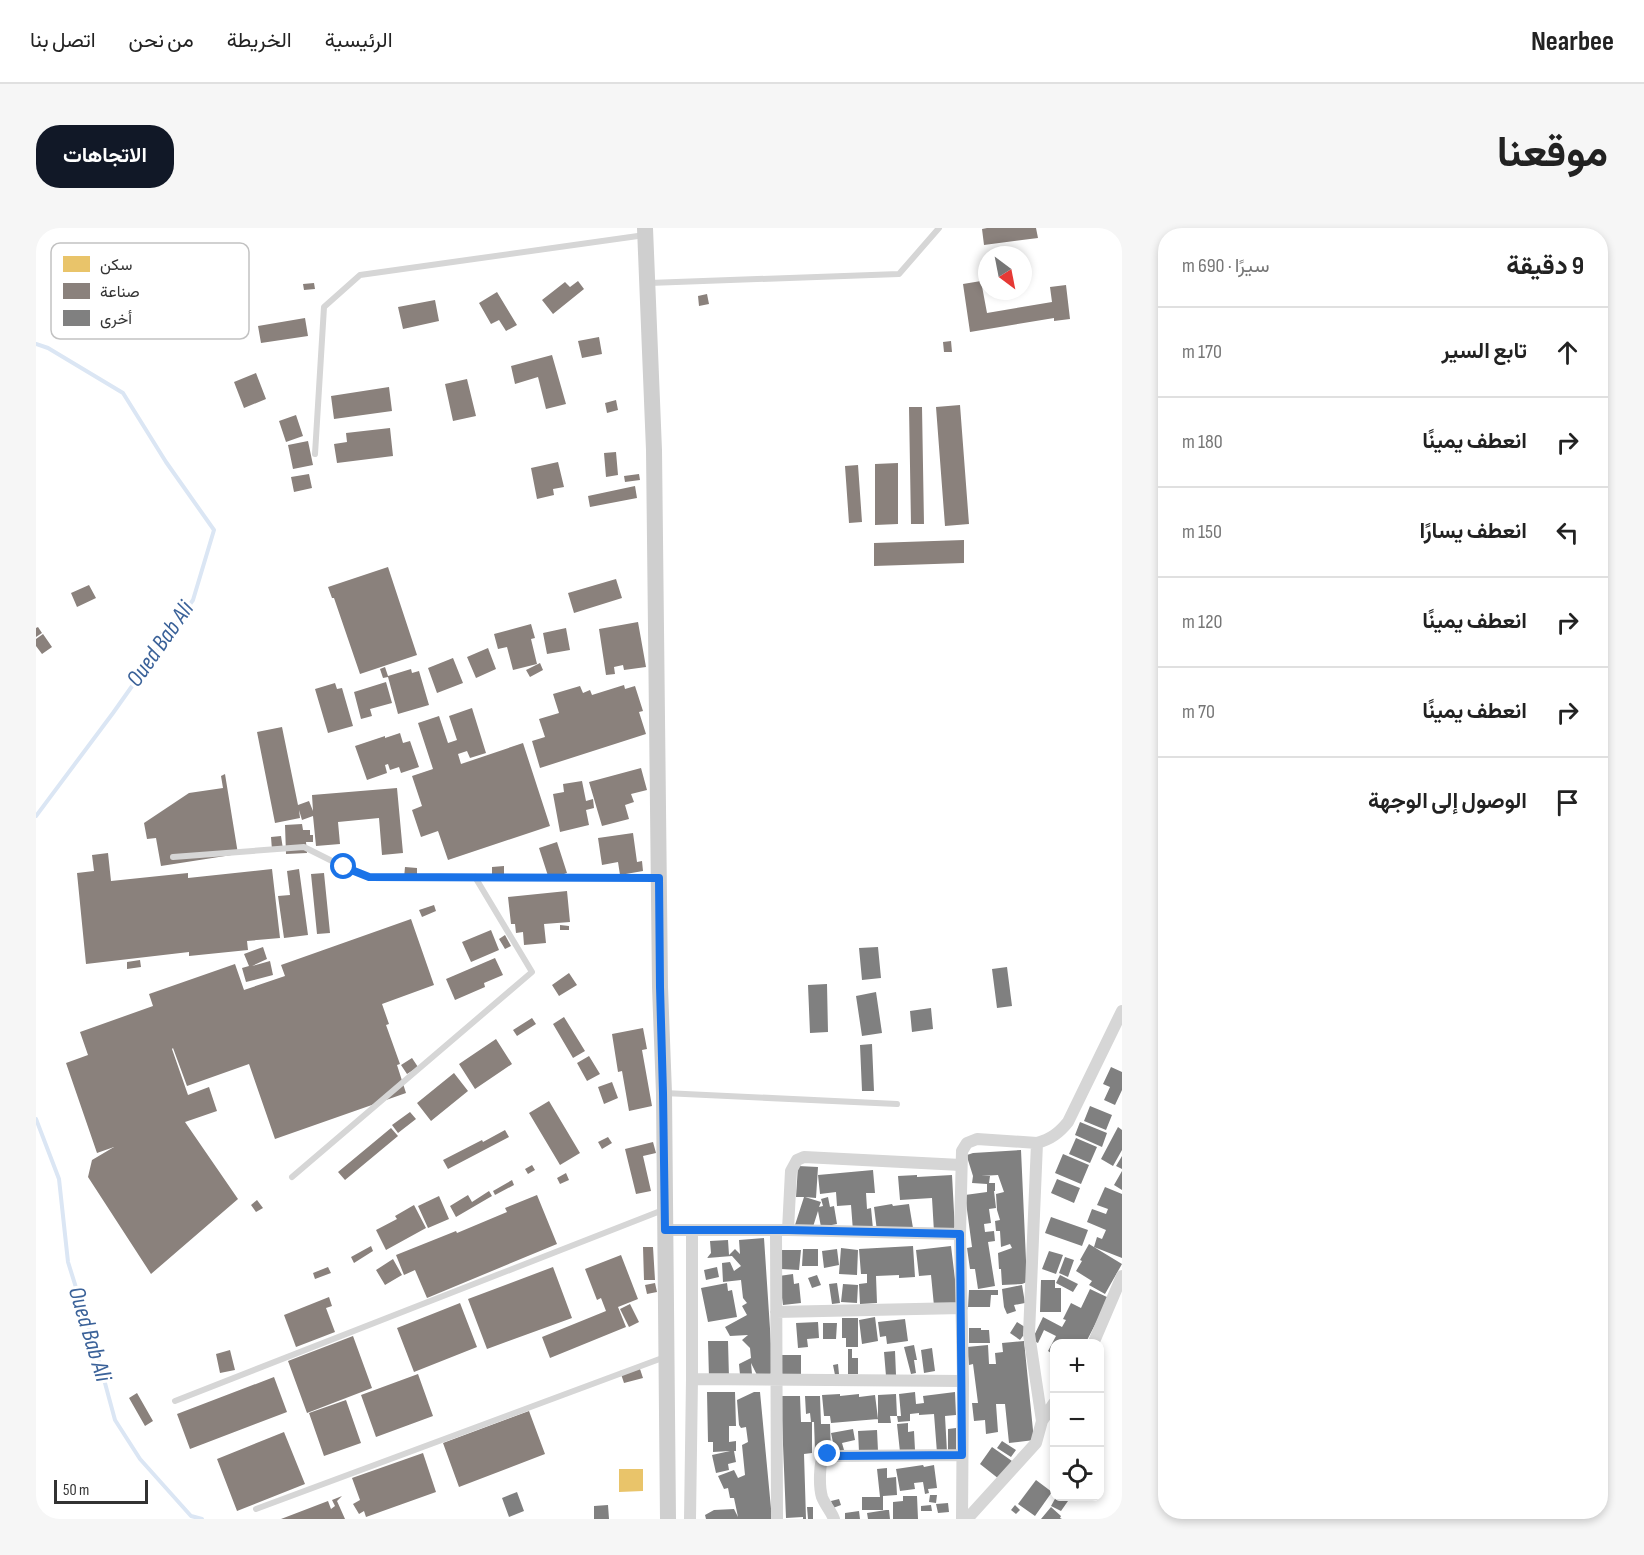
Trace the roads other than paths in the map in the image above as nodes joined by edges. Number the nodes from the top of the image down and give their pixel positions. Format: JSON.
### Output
{"nodes":[{"id":1,"x":939,"y":228,"type":"edge"},
{"id":2,"x":645,"y":231,"type":"edge"},
{"id":3,"x":648,"y":283,"type":"junction"},
{"id":4,"x":315,"y":454,"type":"dead end"},
{"id":5,"x":172,"y":857,"type":"dead end"},
{"id":6,"x":474,"y":877,"type":"junction"},
{"id":7,"x":659,"y":878,"type":"junction"},
{"id":8,"x":1122,"y":1011,"type":"edge"},
{"id":9,"x":663,"y":1093,"type":"junction"},
{"id":10,"x":897,"y":1104,"type":"dead end"},
{"id":11,"x":1037,"y":1143,"type":"junction"},
{"id":12,"x":961,"y":1165,"type":"junction"},
{"id":13,"x":292,"y":1177,"type":"dead end"},
{"id":14,"x":665,"y":1209,"type":"junction"},
{"id":15,"x":665,"y":1230,"type":"junction"},
{"id":16,"x":692,"y":1230,"type":"junction"},
{"id":17,"x":782,"y":1230,"type":"junction"},
{"id":18,"x":960,"y":1234,"type":"junction"},
{"id":19,"x":1122,"y":1276,"type":"edge"},
{"id":20,"x":962,"y":1308,"type":"junction"},
{"id":21,"x":776,"y":1312,"type":"junction"},
{"id":22,"x":1095,"y":1339,"type":"edge"},
{"id":23,"x":665,"y":1356,"type":"junction"},
{"id":24,"x":692,"y":1379,"type":"junction"},
{"id":25,"x":777,"y":1379,"type":"junction"},
{"id":26,"x":963,"y":1381,"type":"junction"},
{"id":27,"x":175,"y":1401,"type":"dead end"},
{"id":28,"x":1050,"y":1409,"type":"edge"},
{"id":29,"x":1042,"y":1421,"type":"junction"},
{"id":30,"x":962,"y":1455,"type":"junction"},
{"id":31,"x":256,"y":1509,"type":"dead end"},
{"id":32,"x":668,"y":1519,"type":"edge"},
{"id":33,"x":690,"y":1519,"type":"edge"},
{"id":34,"x":777,"y":1519,"type":"edge"},
{"id":35,"x":834,"y":1519,"type":"edge"},
{"id":36,"x":962,"y":1519,"type":"edge"},
{"id":37,"x":967,"y":1519,"type":"edge"}],
"edges":[{"from":1,"to":3,"type":"lane"},
{"from":2,"to":3,"type":"main road"},
{"from":2,"to":4,"type":"lane"},
{"from":3,"to":7,"type":"main road"},
{"from":5,"to":6,"type":"lane"},
{"from":6,"to":7,"type":"lane"},
{"from":6,"to":13,"type":"lane"},
{"from":7,"to":9,"type":"main road"},
{"from":8,"to":11,"type":"street"},
{"from":9,"to":10,"type":"lane"},
{"from":9,"to":14,"type":"main road"},
{"from":11,"to":12,"type":"street"},
{"from":11,"to":29,"type":"street"},
{"from":12,"to":17,"type":"street"},
{"from":12,"to":18,"type":"street"},
{"from":14,"to":15,"type":"main road"},
{"from":14,"to":27,"type":"lane"},
{"from":15,"to":16,"type":"street"},
{"from":15,"to":23,"type":"main road"},
{"from":16,"to":17,"type":"street"},
{"from":16,"to":24,"type":"street"},
{"from":17,"to":18,"type":"street"},
{"from":17,"to":21,"type":"street"},
{"from":18,"to":20,"type":"street"},
{"from":19,"to":22,"type":"street"},
{"from":20,"to":21,"type":"street"},
{"from":20,"to":26,"type":"street"},
{"from":21,"to":25,"type":"street"},
{"from":23,"to":31,"type":"lane"},
{"from":23,"to":32,"type":"main road"},
{"from":24,"to":25,"type":"street"},
{"from":24,"to":33,"type":"street"},
{"from":25,"to":26,"type":"street"},
{"from":25,"to":34,"type":"street"},
{"from":26,"to":30,"type":"street"},
{"from":28,"to":29,"type":"street"},
{"from":29,"to":37,"type":"street"},
{"from":30,"to":35,"type":"street"},
{"from":30,"to":36,"type":"street"}]}
